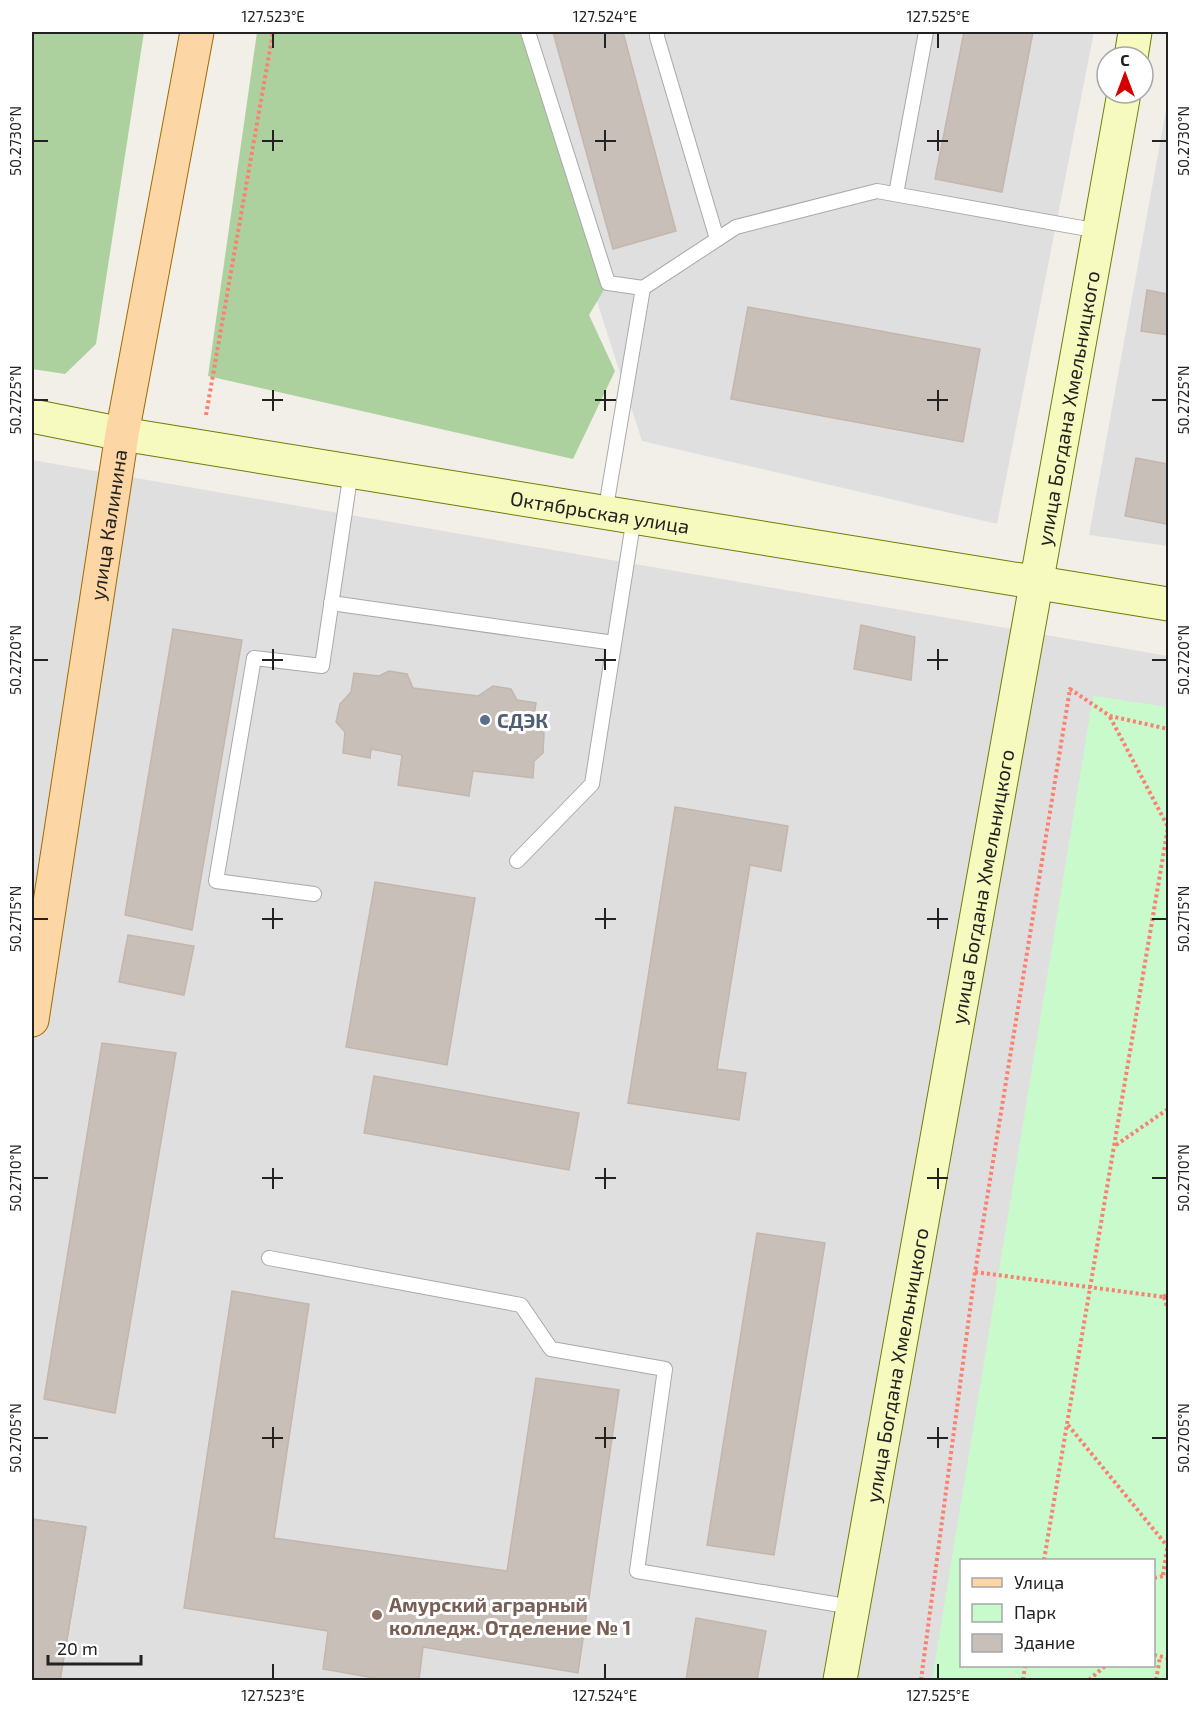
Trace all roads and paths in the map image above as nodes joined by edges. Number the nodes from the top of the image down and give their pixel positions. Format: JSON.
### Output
{"nodes":[{"id":1,"x":197,"y":32,"type":"edge"},
{"id":2,"x":273,"y":32,"type":"edge"},
{"id":3,"x":528,"y":32,"type":"edge"},
{"id":4,"x":657,"y":32,"type":"edge"},
{"id":5,"x":926,"y":32,"type":"edge"},
{"id":6,"x":1122,"y":105,"type":"edge"},
{"id":7,"x":896,"y":194,"type":"junction"},
{"id":8,"x":1099,"y":231,"type":"junction"},
{"id":9,"x":717,"y":240,"type":"junction"},
{"id":10,"x":643,"y":288,"type":"junction"},
{"id":11,"x":32,"y":416,"type":"edge"},
{"id":12,"x":122,"y":435,"type":"junction"},
{"id":13,"x":201,"y":447,"type":"junction"},
{"id":14,"x":351,"y":471,"type":"junction"},
{"id":15,"x":620,"y":515,"type":"junction"},
{"id":16,"x":1036,"y":583,"type":"junction"},
{"id":17,"x":331,"y":603,"type":"junction"},
{"id":18,"x":1168,"y":604,"type":"edge"},
{"id":19,"x":614,"y":643,"type":"junction"},
{"id":20,"x":1110,"y":716,"type":"junction"},
{"id":21,"x":1168,"y":729,"type":"edge"},
{"id":22,"x":1168,"y":827,"type":"edge"},
{"id":23,"x":517,"y":861,"type":"dead end"},
{"id":24,"x":314,"y":894,"type":"dead end"},
{"id":25,"x":32,"y":1020,"type":"edge"},
{"id":26,"x":1168,"y":1109,"type":"edge"},
{"id":27,"x":1115,"y":1145,"type":"junction"},
{"id":28,"x":269,"y":1258,"type":"dead end"},
{"id":29,"x":975,"y":1272,"type":"junction"},
{"id":30,"x":1091,"y":1287,"type":"junction"},
{"id":31,"x":1168,"y":1291,"type":"edge"},
{"id":32,"x":1164,"y":1296,"type":"junction"},
{"id":33,"x":1168,"y":1310,"type":"edge"},
{"id":34,"x":1067,"y":1424,"type":"junction"},
{"id":35,"x":1168,"y":1545,"type":"edge"},
{"id":36,"x":1044,"y":1559,"type":"edge"},
{"id":37,"x":1166,"y":1575,"type":"edge"},
{"id":38,"x":852,"y":1607,"type":"junction"},
{"id":39,"x":1155,"y":1654,"type":"edge"},
{"id":40,"x":1160,"y":1657,"type":"junction"},
{"id":41,"x":1168,"y":1658,"type":"edge"},
{"id":42,"x":1103,"y":1667,"type":"edge"},
{"id":43,"x":840,"y":1680,"type":"edge"},
{"id":44,"x":921,"y":1680,"type":"edge"},
{"id":45,"x":1089,"y":1680,"type":"edge"},
{"id":46,"x":1156,"y":1680,"type":"edge"}],
"edges":[{"from":1,"to":12,"type":"main road","name":"улица Калинина"},
{"from":2,"to":13,"type":"path"},
{"from":3,"to":10,"type":"lane"},
{"from":4,"to":9,"type":"lane"},
{"from":5,"to":7,"type":"lane"},
{"from":6,"to":8,"type":"street","name":"улица Богдана Хмельницкого"},
{"from":7,"to":8,"type":"lane"},
{"from":7,"to":9,"type":"lane"},
{"from":8,"to":16,"type":"street","name":"улица Богдана Хмельницкого"},
{"from":9,"to":10,"type":"lane"},
{"from":10,"to":15,"type":"lane"},
{"from":11,"to":12,"type":"street","name":"Октябрьская улица"},
{"from":12,"to":13,"type":"street","name":"Октябрьская улица"},
{"from":12,"to":25,"type":"main road","name":"улица Калинина"},
{"from":13,"to":14,"type":"street","name":"Октябрьская улица"},
{"from":14,"to":15,"type":"street","name":"Октябрьская улица"},
{"from":14,"to":17,"type":"lane"},
{"from":15,"to":16,"type":"street","name":"Октябрьская улица"},
{"from":15,"to":19,"type":"lane"},
{"from":16,"to":18,"type":"street","name":"Октябрьская улица"},
{"from":16,"to":38,"type":"street","name":"улица Богдана Хмельницкого"},
{"from":17,"to":19,"type":"lane"},
{"from":17,"to":24,"type":"lane"},
{"from":19,"to":23,"type":"lane"},
{"from":20,"to":21,"type":"path"},
{"from":20,"to":22,"type":"path"},
{"from":20,"to":29,"type":"path"},
{"from":22,"to":27,"type":"path"},
{"from":26,"to":27,"type":"path"},
{"from":27,"to":30,"type":"path"},
{"from":28,"to":38,"type":"lane"},
{"from":29,"to":30,"type":"path"},
{"from":29,"to":44,"type":"path"},
{"from":30,"to":32,"type":"path"},
{"from":30,"to":34,"type":"path"},
{"from":31,"to":32,"type":"path"},
{"from":32,"to":33,"type":"path"},
{"from":34,"to":35,"type":"path"},
{"from":34,"to":36,"type":"path"},
{"from":35,"to":37,"type":"path"},
{"from":38,"to":43,"type":"street","name":"улица Богдана Хмельницкого"},
{"from":39,"to":40,"type":"path"},
{"from":40,"to":41,"type":"path"},
{"from":40,"to":46,"type":"path"},
{"from":42,"to":45,"type":"path"}]}
